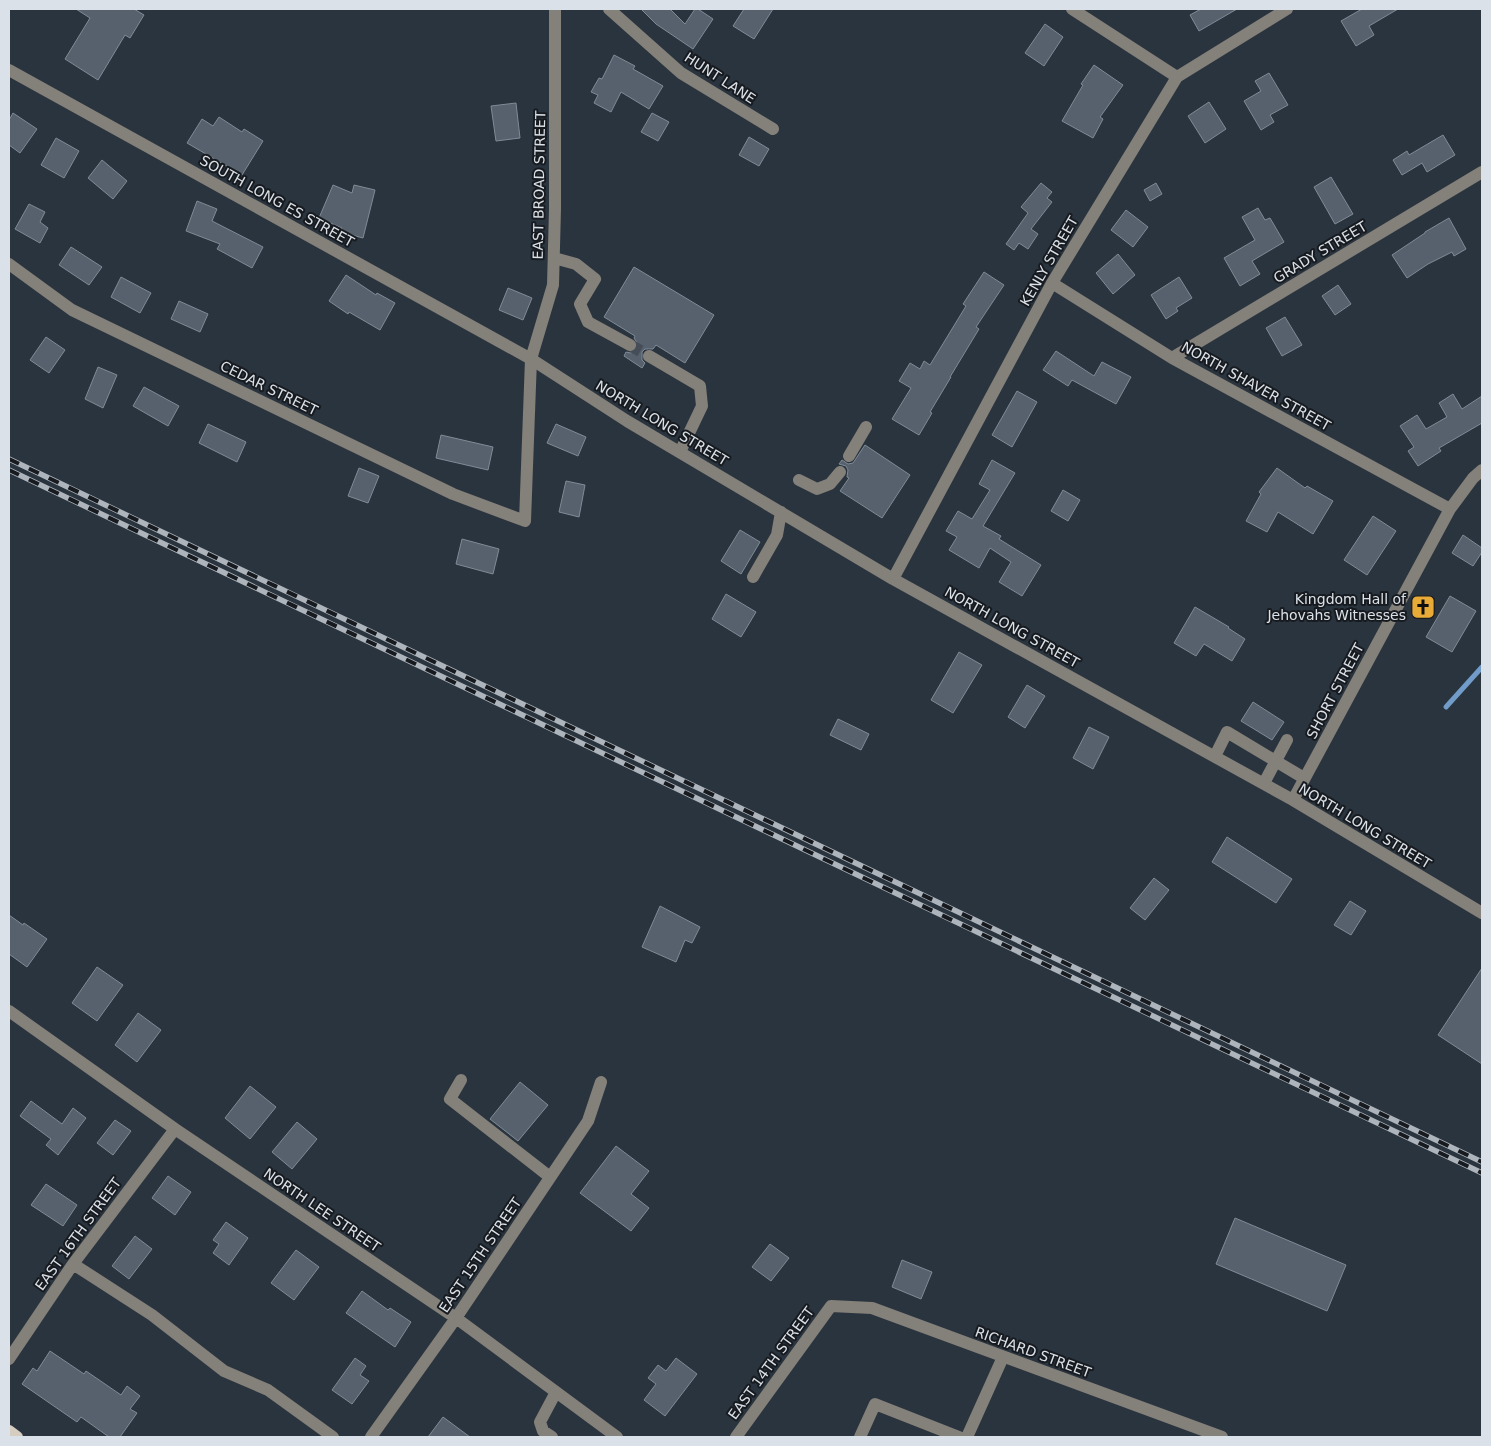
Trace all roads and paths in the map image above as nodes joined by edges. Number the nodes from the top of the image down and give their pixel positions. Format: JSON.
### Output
{"nodes":[{"id":1,"x":555,"y":9,"type":"edge"},
{"id":2,"x":609,"y":9,"type":"edge"},
{"id":3,"x":1072,"y":9,"type":"edge"},
{"id":4,"x":1287,"y":9,"type":"edge"},
{"id":5,"x":9,"y":70,"type":"edge"},
{"id":6,"x":1177,"y":78,"type":"junction"},
{"id":7,"x":773,"y":129,"type":"dead end"},
{"id":8,"x":1482,"y":172,"type":"edge"},
{"id":9,"x":554,"y":258,"type":"junction"},
{"id":10,"x":9,"y":264,"type":"edge"},
{"id":11,"x":1052,"y":283,"type":"junction"},
{"id":12,"x":630,"y":345,"type":"tunnel mouth"},
{"id":13,"x":649,"y":356,"type":"tunnel mouth"},
{"id":14,"x":1172,"y":358,"type":"junction"},
{"id":15,"x":531,"y":359,"type":"junction"},
{"id":16,"x":866,"y":427,"type":"dead end"},
{"id":17,"x":680,"y":452,"type":"junction"},
{"id":18,"x":849,"y":456,"type":"dead end"},
{"id":19,"x":1482,"y":470,"type":"edge"},
{"id":20,"x":840,"y":472,"type":"dead end"},
{"id":21,"x":800,"y":480,"type":"dead end"},
{"id":22,"x":1450,"y":509,"type":"junction"},
{"id":23,"x":781,"y":512,"type":"junction"},
{"id":24,"x":525,"y":521,"type":"joint"},
{"id":25,"x":753,"y":577,"type":"dead end"},
{"id":26,"x":894,"y":579,"type":"junction"},
{"id":27,"x":1287,"y":740,"type":"dead end"},
{"id":28,"x":1215,"y":756,"type":"junction"},
{"id":29,"x":1275,"y":761,"type":"junction"},
{"id":30,"x":1304,"y":778,"type":"junction"},
{"id":31,"x":1264,"y":783,"type":"junction"},
{"id":32,"x":1292,"y":800,"type":"junction"},
{"id":33,"x":1482,"y":913,"type":"edge"},
{"id":34,"x":9,"y":1011,"type":"edge"},
{"id":35,"x":461,"y":1080,"type":"dead end"},
{"id":36,"x":601,"y":1082,"type":"dead end"},
{"id":37,"x":174,"y":1129,"type":"junction"},
{"id":38,"x":550,"y":1176,"type":"junction"},
{"id":39,"x":73,"y":1264,"type":"junction"},
{"id":40,"x":831,"y":1306,"type":"joint"},
{"id":41,"x":456,"y":1318,"type":"junction"},
{"id":42,"x":1003,"y":1356,"type":"junction"},
{"id":43,"x":9,"y":1359,"type":"edge"},
{"id":44,"x":556,"y":1392,"type":"junction"},
{"id":45,"x":9,"y":1431,"type":"edge"},
{"id":46,"x":17,"y":1437,"type":"edge"},
{"id":47,"x":334,"y":1437,"type":"edge"},
{"id":48,"x":372,"y":1437,"type":"edge"},
{"id":49,"x":552,"y":1437,"type":"edge"},
{"id":50,"x":617,"y":1437,"type":"edge"},
{"id":51,"x":736,"y":1437,"type":"edge"},
{"id":52,"x":860,"y":1437,"type":"edge"},
{"id":53,"x":960,"y":1437,"type":"edge"},
{"id":54,"x":967,"y":1437,"type":"edge"},
{"id":55,"x":1222,"y":1437,"type":"edge"}],
"edges":[{"from":1,"to":9,"type":"street","name":"EAST BROAD STREET"},
{"from":2,"to":7,"type":"street","name":"HUNT LANE"},
{"from":3,"to":6,"type":"street"},
{"from":4,"to":6,"type":"street","name":"KENLY STREET"},
{"from":5,"to":15,"type":"street","name":"SOUTH LONG ES STREET"},
{"from":6,"to":11,"type":"street","name":"KENLY STREET"},
{"from":8,"to":14,"type":"street","name":"GRADY STREET"},
{"from":9,"to":12,"type":"street"},
{"from":9,"to":15,"type":"street","name":"EAST BROAD STREET"},
{"from":10,"to":24,"type":"street","name":"CEDAR STREET"},
{"from":11,"to":14,"type":"street","name":"NORTH SHAVER STREET"},
{"from":11,"to":26,"type":"street","name":"KENLY STREET"},
{"from":13,"to":17,"type":"street"},
{"from":14,"to":22,"type":"street","name":"NORTH SHAVER STREET"},
{"from":15,"to":17,"type":"street","name":"NORTH LONG STREET"},
{"from":15,"to":24,"type":"street","name":"EAST BROAD STREET"},
{"from":16,"to":18,"type":"street"},
{"from":17,"to":23,"type":"street","name":"NORTH LONG STREET"},
{"from":19,"to":22,"type":"street","name":"SHORT STREET"},
{"from":20,"to":21,"type":"street"},
{"from":22,"to":30,"type":"street","name":"SHORT STREET"},
{"from":23,"to":25,"type":"street"},
{"from":23,"to":26,"type":"street","name":"NORTH LONG STREET"},
{"from":26,"to":28,"type":"street","name":"NORTH LONG STREET"},
{"from":27,"to":29,"type":"street"},
{"from":28,"to":29,"type":"street"},
{"from":28,"to":31,"type":"street","name":"NORTH LONG STREET"},
{"from":29,"to":30,"type":"street"},
{"from":29,"to":31,"type":"street"},
{"from":30,"to":32,"type":"street","name":"SHORT STREET"},
{"from":31,"to":32,"type":"street","name":"NORTH LONG STREET"},
{"from":32,"to":33,"type":"street","name":"NORTH LONG STREET"},
{"from":34,"to":37,"type":"street","name":"NORTH LEE STREET"},
{"from":35,"to":38,"type":"street"},
{"from":36,"to":38,"type":"street","name":"EAST 15TH STREET"},
{"from":37,"to":39,"type":"street","name":"EAST 16TH STREET"},
{"from":37,"to":41,"type":"street","name":"NORTH LEE STREET"},
{"from":38,"to":41,"type":"street","name":"EAST 15TH STREET"},
{"from":39,"to":43,"type":"street","name":"EAST 16TH STREET"},
{"from":39,"to":47,"type":"street"},
{"from":40,"to":42,"type":"street","name":"RICHARD STREET"},
{"from":40,"to":51,"type":"street","name":"EAST 14TH STREET"},
{"from":41,"to":44,"type":"street","name":"NORTH LEE STREET"},
{"from":41,"to":48,"type":"street","name":"EAST 15TH STREET"},
{"from":42,"to":54,"type":"street"},
{"from":42,"to":55,"type":"street","name":"RICHARD STREET"},
{"from":44,"to":49,"type":"street"},
{"from":44,"to":50,"type":"street","name":"NORTH LEE STREET"},
{"from":45,"to":46,"type":"main road"},
{"from":52,"to":53,"type":"street"}]}
